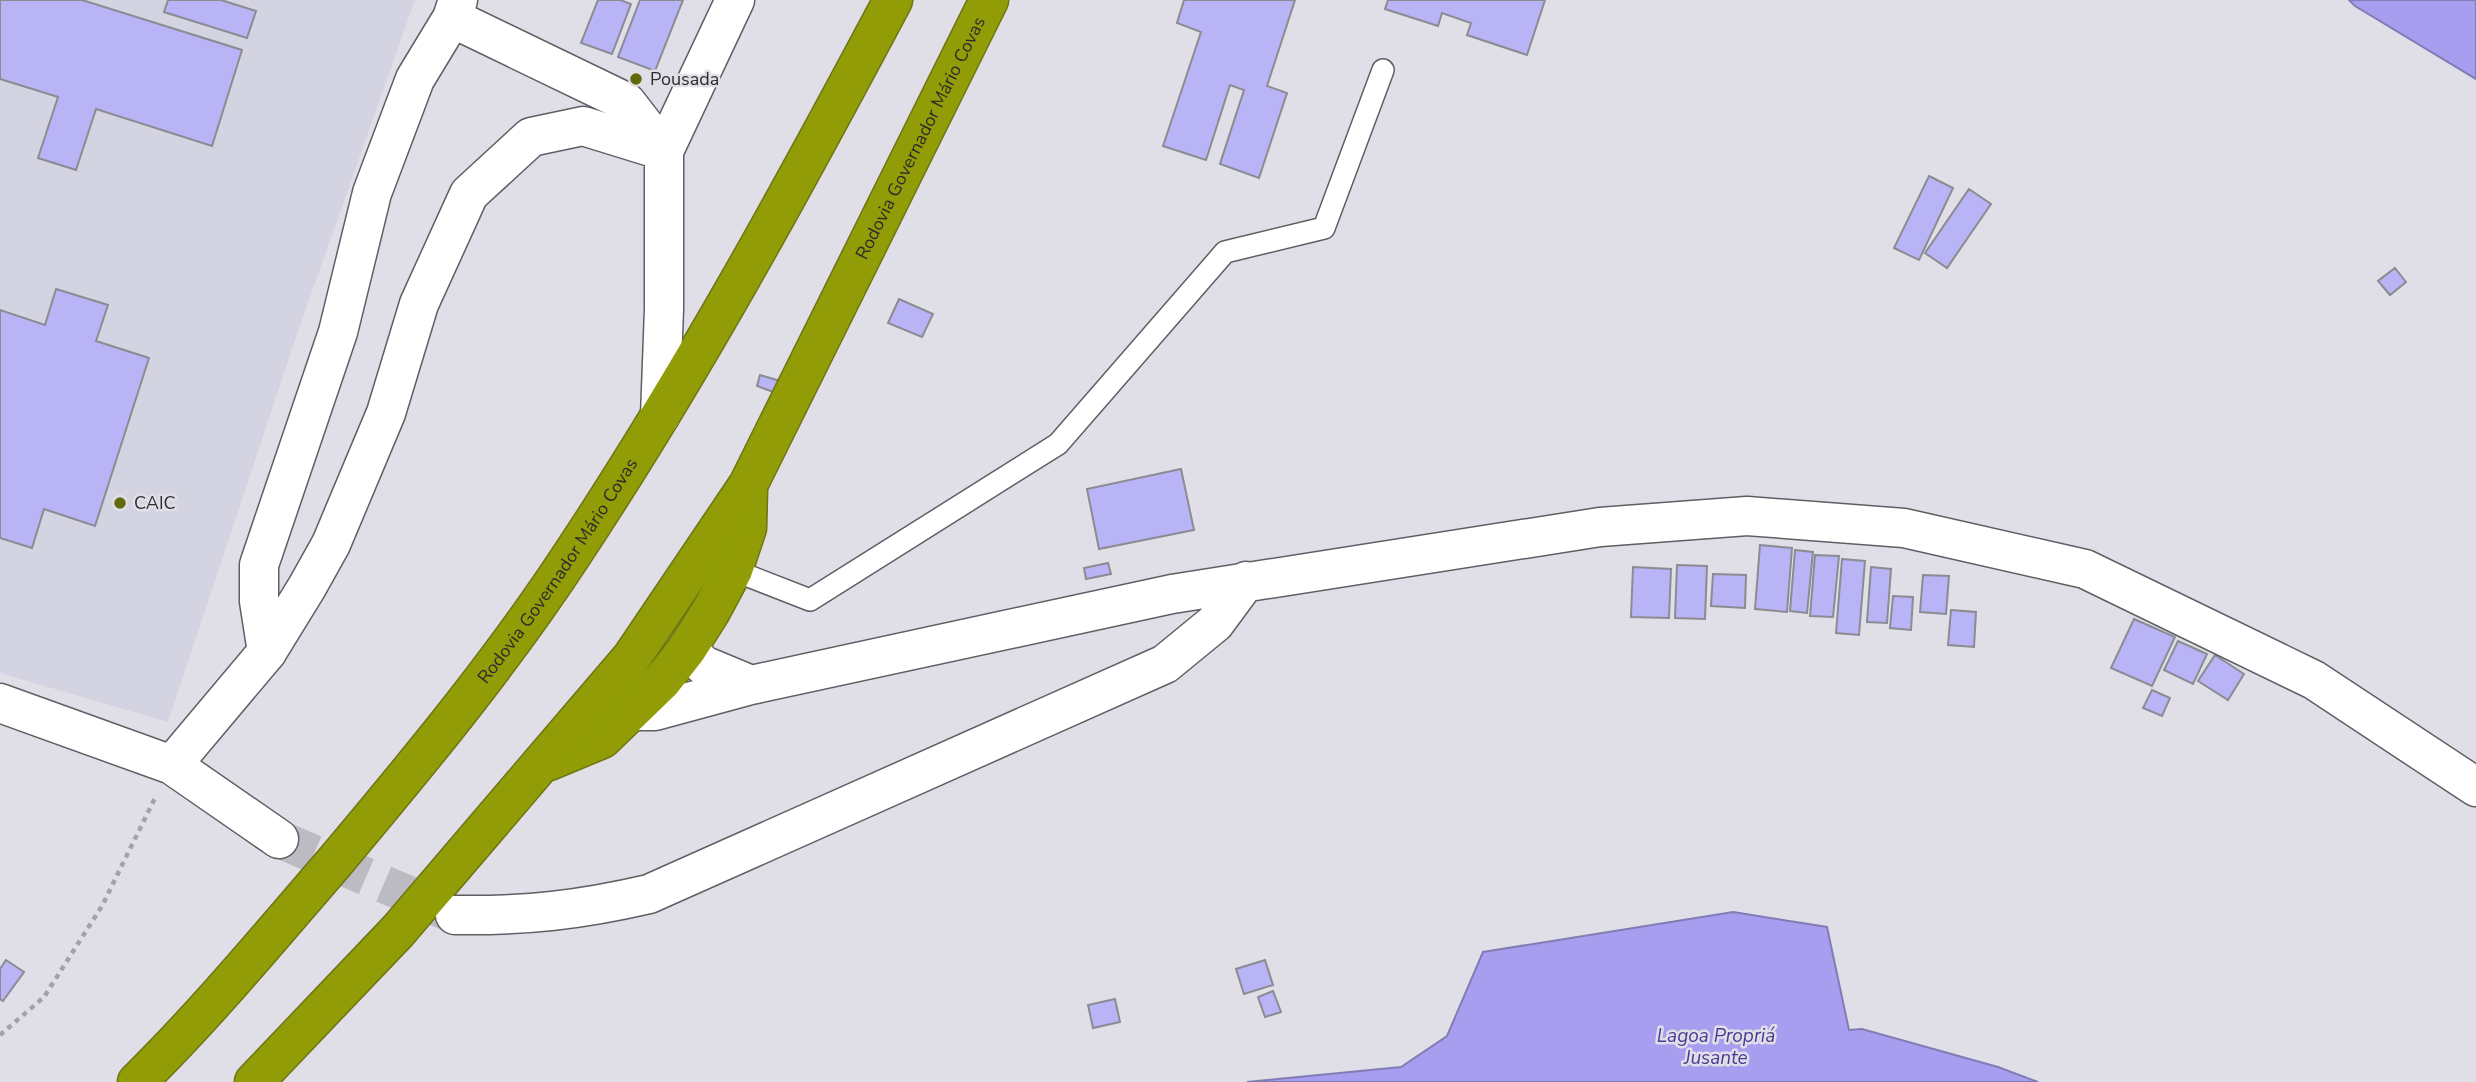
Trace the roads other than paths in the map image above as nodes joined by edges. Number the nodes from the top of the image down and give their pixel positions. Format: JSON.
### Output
{"nodes":[{"id":1,"x":735,"y":0,"type":"edge"},
{"id":2,"x":893,"y":0,"type":"edge"},
{"id":3,"x":989,"y":0,"type":"edge"},
{"id":4,"x":455,"y":9,"type":"edge"},
{"id":5,"x":1383,"y":70,"type":"dead end"},
{"id":6,"x":664,"y":151,"type":"junction"},
{"id":7,"x":660,"y":416,"type":"junction"},
{"id":8,"x":748,"y":485,"type":"junction"},
{"id":9,"x":733,"y":570,"type":"junction"},
{"id":10,"x":1245,"y":581,"type":"junction"},
{"id":11,"x":687,"y":649,"type":"junction"},
{"id":12,"x":267,"y":652,"type":"junction"},
{"id":13,"x":751,"y":685,"type":"junction"},
{"id":14,"x":0,"y":703,"type":"edge"},
{"id":15,"x":633,"y":711,"type":"junction"},
{"id":16,"x":172,"y":765,"type":"junction"},
{"id":17,"x":541,"y":765,"type":"junction"},
{"id":18,"x":2476,"y":787,"type":"edge"},
{"id":19,"x":279,"y":839,"type":"tunnel mouth"},
{"id":20,"x":455,"y":915,"type":"tunnel mouth"},
{"id":21,"x":137,"y":1082,"type":"edge"},
{"id":22,"x":254,"y":1082,"type":"edge"}],
"edges":[{"from":1,"to":6,"type":"main road"},
{"from":2,"to":7,"type":"highway","name":"Rodovia Governador Mário Covas"},
{"from":3,"to":8,"type":"highway","name":"Rodovia Governador Mário Covas"},
{"from":4,"to":6,"type":"main road"},
{"from":4,"to":12,"type":"main road"},
{"from":5,"to":9,"type":"lane"},
{"from":6,"to":7,"type":"main road"},
{"from":6,"to":12,"type":"main road"},
{"from":7,"to":21,"type":"highway","name":"Rodovia Governador Mário Covas"},
{"from":8,"to":9,"type":"highway"},
{"from":8,"to":17,"type":"highway","name":"Rodovia Governador Mário Covas"},
{"from":9,"to":11,"type":"highway"},
{"from":10,"to":13,"type":"main road"},
{"from":10,"to":18,"type":"main road"},
{"from":10,"to":20,"type":"main road"},
{"from":11,"to":13,"type":"main road"},
{"from":11,"to":15,"type":"highway"},
{"from":12,"to":16,"type":"main road"},
{"from":13,"to":15,"type":"main road"},
{"from":14,"to":16,"type":"main road"},
{"from":15,"to":17,"type":"highway"},
{"from":16,"to":19,"type":"main road"},
{"from":17,"to":22,"type":"highway","name":"Rodovia Governador Mário Covas"}]}
